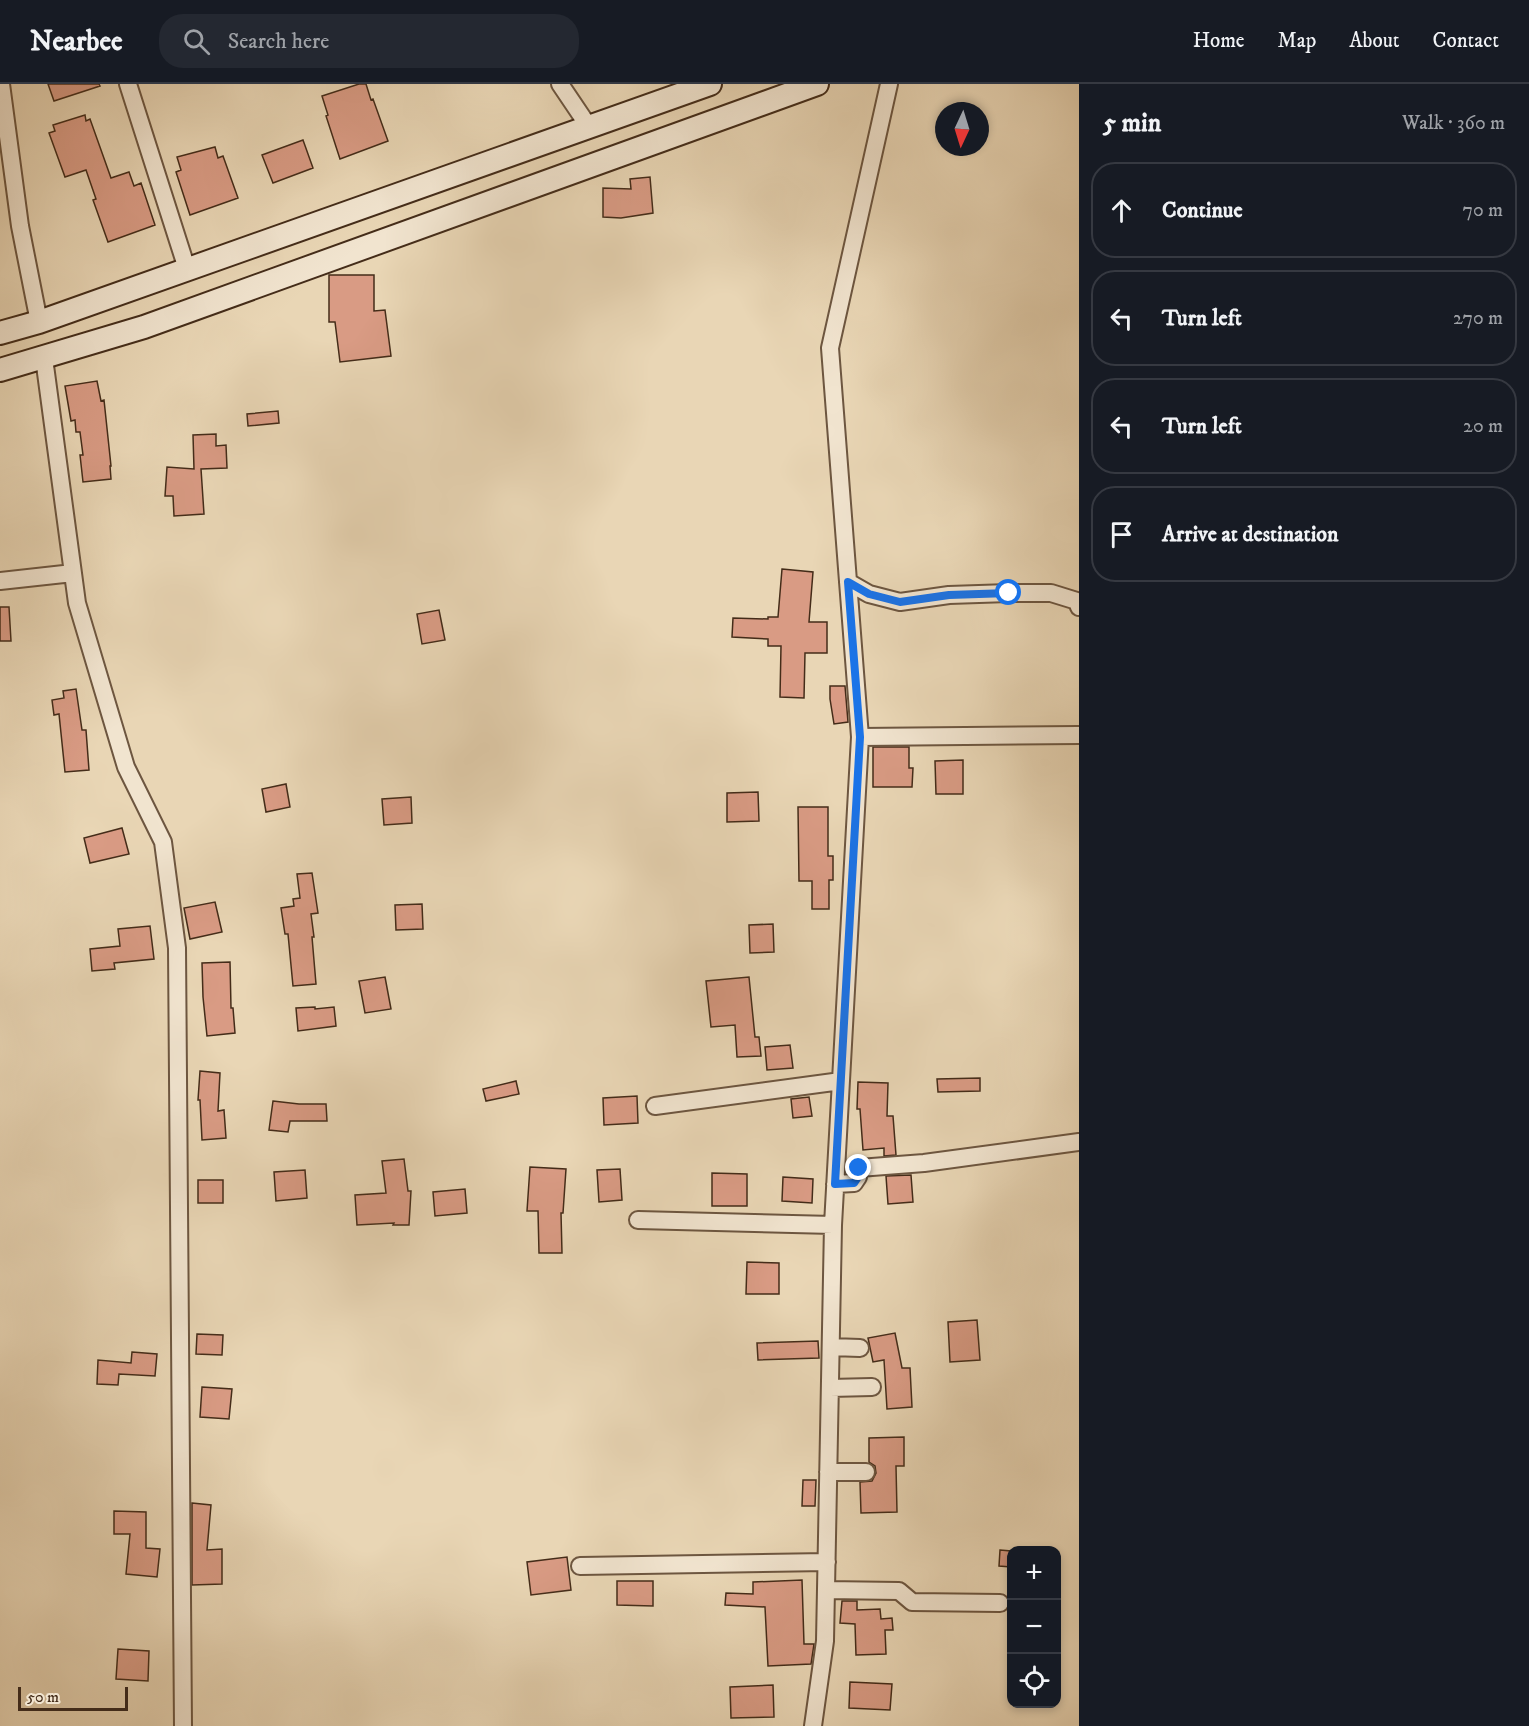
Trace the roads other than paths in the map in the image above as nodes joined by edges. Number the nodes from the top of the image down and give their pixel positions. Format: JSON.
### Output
{"nodes":[{"id":1,"x":1,"y":84,"type":"edge"},
{"id":2,"x":128,"y":84,"type":"edge"},
{"id":3,"x":560,"y":84,"type":"edge"},
{"id":4,"x":710,"y":84,"type":"edge"},
{"id":5,"x":817,"y":84,"type":"edge"},
{"id":6,"x":889,"y":84,"type":"edge"},
{"id":7,"x":589,"y":127,"type":"junction"},
{"id":8,"x":187,"y":269,"type":"junction"},
{"id":9,"x":39,"y":322,"type":"junction"},
{"id":10,"x":0,"y":333,"type":"edge"},
{"id":11,"x":44,"y":358,"type":"junction"},
{"id":12,"x":0,"y":370,"type":"edge"},
{"id":13,"x":73,"y":573,"type":"junction"},
{"id":14,"x":0,"y":581,"type":"edge"},
{"id":15,"x":848,"y":582,"type":"junction"},
{"id":16,"x":1079,"y":607,"type":"edge"},
{"id":17,"x":1079,"y":735,"type":"edge"},
{"id":18,"x":860,"y":737,"type":"junction"},
{"id":19,"x":841,"y":1081,"type":"junction"},
{"id":20,"x":655,"y":1106,"type":"dead end"},
{"id":21,"x":1079,"y":1142,"type":"edge"},
{"id":22,"x":835,"y":1184,"type":"junction"},
{"id":23,"x":638,"y":1220,"type":"dead end"},
{"id":24,"x":833,"y":1225,"type":"junction"},
{"id":25,"x":831,"y":1347,"type":"junction"},
{"id":26,"x":860,"y":1348,"type":"dead end"},
{"id":27,"x":872,"y":1387,"type":"dead end"},
{"id":28,"x":830,"y":1388,"type":"junction"},
{"id":29,"x":828,"y":1472,"type":"junction"},
{"id":30,"x":866,"y":1472,"type":"dead end"},
{"id":31,"x":827,"y":1562,"type":"junction"},
{"id":32,"x":580,"y":1566,"type":"dead end"},
{"id":33,"x":826,"y":1590,"type":"junction"},
{"id":34,"x":1000,"y":1603,"type":"dead end"},
{"id":35,"x":183,"y":1726,"type":"edge"},
{"id":36,"x":813,"y":1726,"type":"edge"}],
"edges":[{"from":1,"to":9,"type":"street"},
{"from":2,"to":8,"type":"street"},
{"from":3,"to":7,"type":"street"},
{"from":4,"to":7,"type":"main road"},
{"from":5,"to":11,"type":"main road"},
{"from":6,"to":15,"type":"street"},
{"from":7,"to":8,"type":"main road"},
{"from":8,"to":9,"type":"main road"},
{"from":9,"to":10,"type":"main road"},
{"from":11,"to":12,"type":"main road"},
{"from":11,"to":13,"type":"street"},
{"from":13,"to":14,"type":"street"},
{"from":13,"to":35,"type":"street"},
{"from":15,"to":16,"type":"street"},
{"from":15,"to":18,"type":"street"},
{"from":17,"to":18,"type":"street"},
{"from":18,"to":19,"type":"street"},
{"from":19,"to":20,"type":"street"},
{"from":19,"to":22,"type":"street"},
{"from":21,"to":22,"type":"street"},
{"from":22,"to":24,"type":"street"},
{"from":23,"to":24,"type":"street"},
{"from":24,"to":25,"type":"street"},
{"from":25,"to":26,"type":"street"},
{"from":25,"to":28,"type":"street"},
{"from":27,"to":28,"type":"street"},
{"from":28,"to":29,"type":"street"},
{"from":29,"to":30,"type":"street"},
{"from":29,"to":31,"type":"street"},
{"from":31,"to":32,"type":"street"},
{"from":31,"to":33,"type":"street"},
{"from":33,"to":34,"type":"street"},
{"from":33,"to":36,"type":"street"}]}
